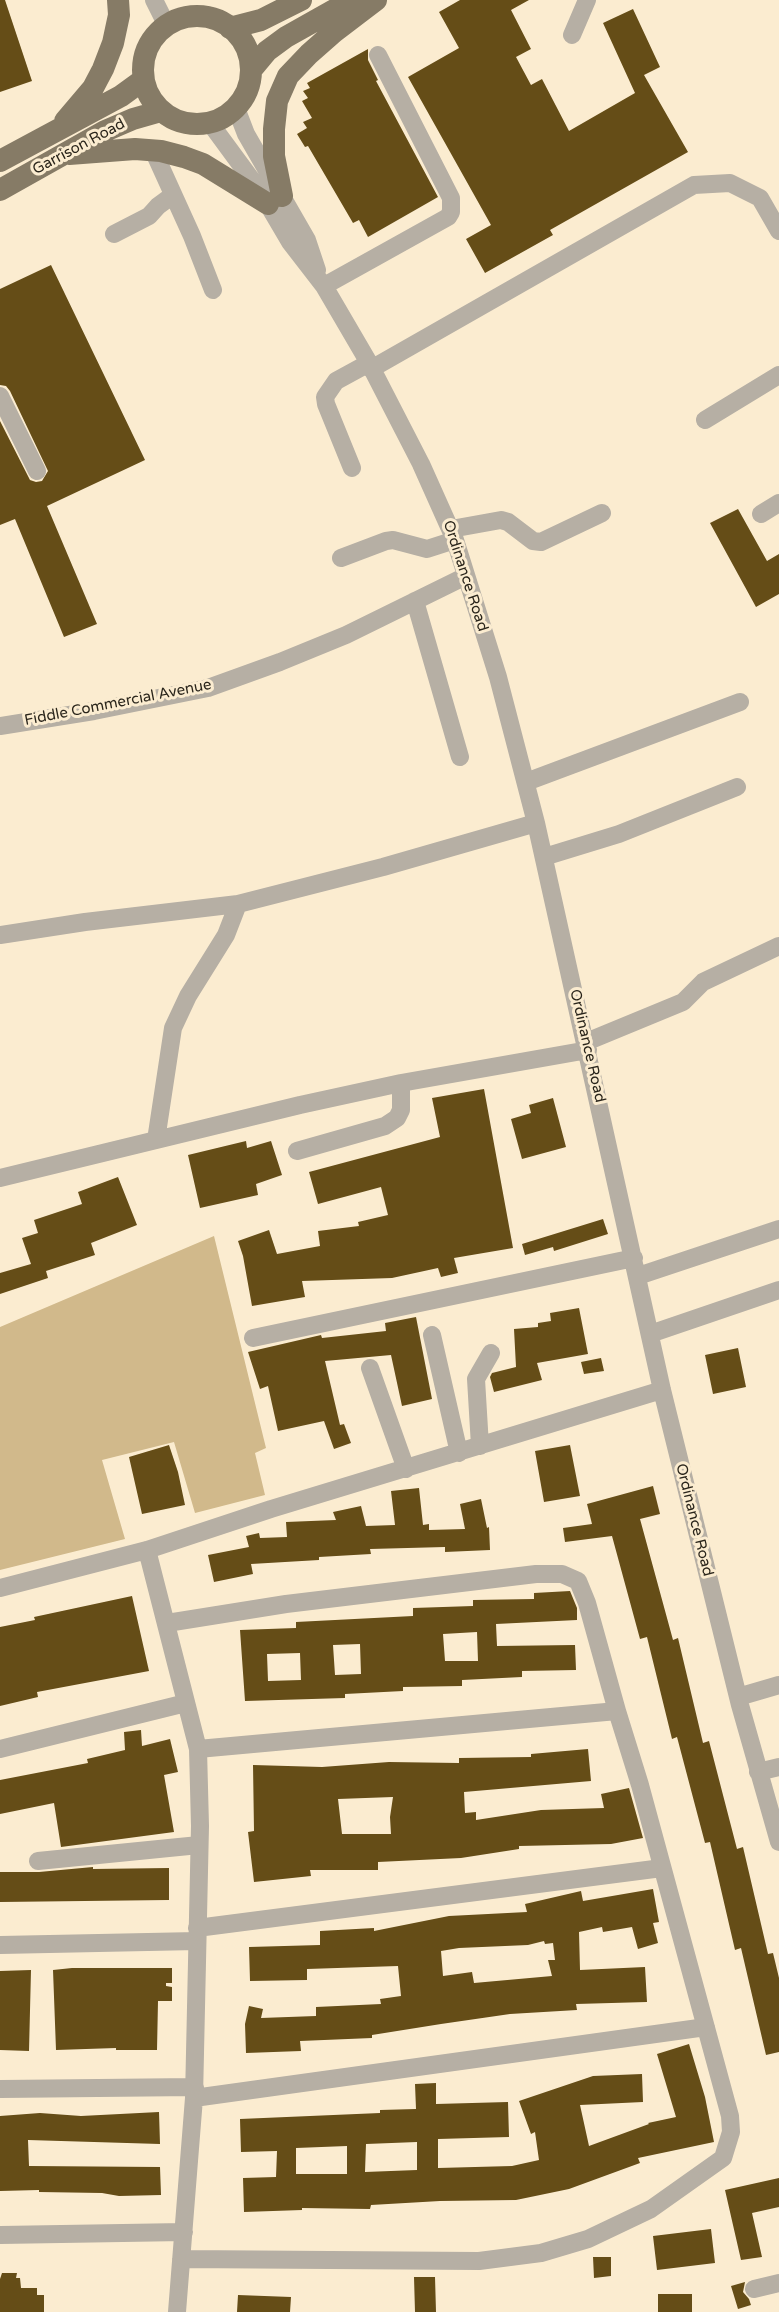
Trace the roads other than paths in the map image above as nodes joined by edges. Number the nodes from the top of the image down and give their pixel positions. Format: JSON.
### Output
{"nodes":[{"id":1,"x":118,"y":0,"type":"edge"},
{"id":2,"x":154,"y":0,"type":"edge"},
{"id":3,"x":301,"y":0,"type":"edge"},
{"id":4,"x":352,"y":0,"type":"edge"},
{"id":5,"x":376,"y":0,"type":"edge"},
{"id":6,"x":587,"y":0,"type":"edge"},
{"id":7,"x":167,"y":26,"type":"junction"},
{"id":8,"x":230,"y":28,"type":"junction"},
{"id":9,"x":572,"y":35,"type":"dead end"},
{"id":10,"x":378,"y":55,"type":"dead end"},
{"id":11,"x":252,"y":69,"type":"junction"},
{"id":12,"x":143,"y":80,"type":"junction"},
{"id":13,"x":236,"y":108,"type":"junction"},
{"id":14,"x":161,"y":111,"type":"junction"},
{"id":15,"x":210,"y":123,"type":"junction"},
{"id":16,"x":55,"y":133,"type":"junction"},
{"id":17,"x":153,"y":150,"type":"junction"},
{"id":18,"x":69,"y":154,"type":"junction"},
{"id":19,"x":0,"y":161,"type":"edge"},
{"id":20,"x":0,"y":190,"type":"edge"},
{"id":21,"x":173,"y":195,"type":"junction"},
{"id":22,"x":275,"y":200,"type":"junction"},
{"id":23,"x":779,"y":231,"type":"edge"},
{"id":24,"x":114,"y":234,"type":"dead end"},
{"id":25,"x":321,"y":282,"type":"junction"},
{"id":26,"x":213,"y":290,"type":"dead end"},
{"id":27,"x":370,"y":366,"type":"junction"},
{"id":28,"x":779,"y":375,"type":"edge"},
{"id":29,"x":0,"y":396,"type":"edge"},
{"id":30,"x":705,"y":420,"type":"dead end"},
{"id":31,"x":352,"y":468,"type":"dead end"},
{"id":32,"x":37,"y":471,"type":"dead end"},
{"id":33,"x":779,"y":503,"type":"edge"},
{"id":34,"x":602,"y":513,"type":"dead end"},
{"id":35,"x":761,"y":514,"type":"dead end"},
{"id":36,"x":453,"y":535,"type":"junction"},
{"id":37,"x":341,"y":558,"type":"dead end"},
{"id":38,"x":466,"y":576,"type":"junction"},
{"id":39,"x":415,"y":601,"type":"junction"},
{"id":40,"x":740,"y":702,"type":"dead end"},
{"id":41,"x":0,"y":726,"type":"edge"},
{"id":42,"x":460,"y":757,"type":"dead end"},
{"id":43,"x":526,"y":782,"type":"junction"},
{"id":44,"x":737,"y":787,"type":"dead end"},
{"id":45,"x":536,"y":823,"type":"junction"},
{"id":46,"x":544,"y":857,"type":"junction"},
{"id":47,"x":238,"y":904,"type":"junction"},
{"id":48,"x":0,"y":935,"type":"edge"},
{"id":49,"x":779,"y":946,"type":"edge"},
{"id":50,"x":587,"y":1046,"type":"junction"},
{"id":51,"x":401,"y":1083,"type":"junction"},
{"id":52,"x":156,"y":1140,"type":"junction"},
{"id":53,"x":297,"y":1151,"type":"dead end"},
{"id":54,"x":0,"y":1178,"type":"edge"},
{"id":55,"x":779,"y":1229,"type":"edge"},
{"id":56,"x":634,"y":1258,"type":"junction"},
{"id":57,"x":638,"y":1276,"type":"junction"},
{"id":58,"x":779,"y":1290,"type":"edge"},
{"id":59,"x":650,"y":1334,"type":"junction"},
{"id":60,"x":432,"y":1335,"type":"dead end"},
{"id":61,"x":253,"y":1338,"type":"dead end"},
{"id":62,"x":491,"y":1353,"type":"dead end"},
{"id":63,"x":370,"y":1368,"type":"dead end"},
{"id":64,"x":662,"y":1390,"type":"junction"},
{"id":65,"x":480,"y":1446,"type":"junction"},
{"id":66,"x":459,"y":1453,"type":"junction"},
{"id":67,"x":406,"y":1469,"type":"junction"},
{"id":68,"x":147,"y":1551,"type":"junction"},
{"id":69,"x":0,"y":1588,"type":"edge"},
{"id":70,"x":167,"y":1623,"type":"junction"},
{"id":71,"x":779,"y":1685,"type":"edge"},
{"id":72,"x":738,"y":1697,"type":"junction"},
{"id":73,"x":186,"y":1703,"type":"junction"},
{"id":74,"x":617,"y":1711,"type":"junction"},
{"id":75,"x":0,"y":1749,"type":"edge"},
{"id":76,"x":198,"y":1749,"type":"junction"},
{"id":77,"x":779,"y":1767,"type":"edge"},
{"id":78,"x":758,"y":1772,"type":"junction"},
{"id":79,"x":779,"y":1842,"type":"edge"},
{"id":80,"x":199,"y":1845,"type":"junction"},
{"id":81,"x":38,"y":1861,"type":"dead end"},
{"id":82,"x":662,"y":1868,"type":"junction"},
{"id":83,"x":197,"y":1934,"type":"junction"},
{"id":84,"x":0,"y":1945,"type":"edge"},
{"id":85,"x":706,"y":2027,"type":"junction"},
{"id":86,"x":0,"y":2089,"type":"edge"},
{"id":87,"x":195,"y":2092,"type":"junction"},
{"id":88,"x":184,"y":2232,"type":"junction"},
{"id":89,"x":0,"y":2235,"type":"edge"},
{"id":90,"x":181,"y":2259,"type":"junction"},
{"id":91,"x":779,"y":2283,"type":"edge"},
{"id":92,"x":754,"y":2289,"type":"dead end"},
{"id":93,"x":177,"y":2312,"type":"edge"}],
"edges":[{"from":1,"to":16,"type":"main road"},
{"from":2,"to":7,"type":"street"},
{"from":3,"to":8,"type":"main road"},
{"from":4,"to":11,"type":"main road"},
{"from":5,"to":22,"type":"main road"},
{"from":6,"to":9,"type":"street"},
{"from":7,"to":8,"type":"main road"},
{"from":7,"to":12,"type":"main road"},
{"from":8,"to":11,"type":"main road"},
{"from":10,"to":25,"type":"street"},
{"from":11,"to":13,"type":"main road"},
{"from":12,"to":14,"type":"main road"},
{"from":12,"to":16,"type":"main road","name":"Garrison Road"},
{"from":13,"to":15,"type":"main road"},
{"from":13,"to":22,"type":"street","name":"Ordinance Road"},
{"from":14,"to":15,"type":"main road"},
{"from":14,"to":18,"type":"main road","name":"Garrison Road"},
{"from":15,"to":22,"type":"street","name":"Ordinance Road"},
{"from":16,"to":19,"type":"main road","name":"Garrison Road"},
{"from":17,"to":18,"type":"main road"},
{"from":17,"to":21,"type":"street"},
{"from":17,"to":22,"type":"main road"},
{"from":18,"to":20,"type":"main road","name":"Garrison Road"},
{"from":21,"to":24,"type":"street"},
{"from":21,"to":26,"type":"street"},
{"from":22,"to":25,"type":"street","name":"Ordinance Road"},
{"from":23,"to":27,"type":"street"},
{"from":25,"to":27,"type":"street","name":"Ordinance Road"},
{"from":27,"to":31,"type":"street"},
{"from":27,"to":36,"type":"street","name":"Ordinance Road"},
{"from":28,"to":30,"type":"street"},
{"from":29,"to":32,"type":"street"},
{"from":33,"to":35,"type":"street"},
{"from":34,"to":36,"type":"street"},
{"from":36,"to":37,"type":"street"},
{"from":36,"to":38,"type":"street","name":"Ordinance Road"},
{"from":38,"to":39,"type":"street","name":"Fiddle Commercial Avenue"},
{"from":38,"to":43,"type":"street","name":"Ordinance Road"},
{"from":39,"to":41,"type":"street","name":"Fiddle Commercial Avenue"},
{"from":39,"to":42,"type":"street"},
{"from":40,"to":43,"type":"street"},
{"from":43,"to":45,"type":"street","name":"Ordinance Road"},
{"from":44,"to":46,"type":"street"},
{"from":45,"to":46,"type":"street","name":"Ordinance Road"},
{"from":45,"to":47,"type":"street"},
{"from":46,"to":50,"type":"street","name":"Ordinance Road"},
{"from":47,"to":48,"type":"street"},
{"from":47,"to":52,"type":"street"},
{"from":49,"to":50,"type":"street"},
{"from":50,"to":51,"type":"street"},
{"from":50,"to":56,"type":"street","name":"Ordinance Road"},
{"from":51,"to":52,"type":"street"},
{"from":51,"to":53,"type":"street"},
{"from":52,"to":54,"type":"street"},
{"from":55,"to":57,"type":"street"},
{"from":56,"to":57,"type":"street","name":"Ordinance Road"},
{"from":56,"to":61,"type":"street"},
{"from":57,"to":59,"type":"street","name":"Ordinance Road"},
{"from":58,"to":59,"type":"street"},
{"from":59,"to":64,"type":"street","name":"Ordinance Road"},
{"from":60,"to":66,"type":"street"},
{"from":62,"to":65,"type":"street"},
{"from":63,"to":67,"type":"street"},
{"from":64,"to":65,"type":"street"},
{"from":64,"to":72,"type":"street","name":"Ordinance Road"},
{"from":65,"to":66,"type":"street"},
{"from":66,"to":67,"type":"street"},
{"from":67,"to":68,"type":"street"},
{"from":68,"to":69,"type":"street"},
{"from":68,"to":70,"type":"street"},
{"from":70,"to":73,"type":"street"},
{"from":70,"to":74,"type":"street"},
{"from":71,"to":72,"type":"street"},
{"from":72,"to":78,"type":"street","name":"Ordinance Road"},
{"from":73,"to":75,"type":"street"},
{"from":73,"to":76,"type":"street"},
{"from":74,"to":76,"type":"street"},
{"from":74,"to":82,"type":"street"},
{"from":76,"to":80,"type":"street"},
{"from":77,"to":78,"type":"street"},
{"from":78,"to":79,"type":"street","name":"Ordinance Road"},
{"from":80,"to":81,"type":"street"},
{"from":80,"to":83,"type":"street"},
{"from":82,"to":83,"type":"street"},
{"from":82,"to":85,"type":"street"},
{"from":83,"to":84,"type":"street"},
{"from":83,"to":87,"type":"street"},
{"from":85,"to":87,"type":"street"},
{"from":85,"to":90,"type":"street"},
{"from":86,"to":87,"type":"street"},
{"from":87,"to":88,"type":"street"},
{"from":88,"to":89,"type":"street"},
{"from":88,"to":90,"type":"street"},
{"from":90,"to":93,"type":"street"},
{"from":91,"to":92,"type":"street"}]}
